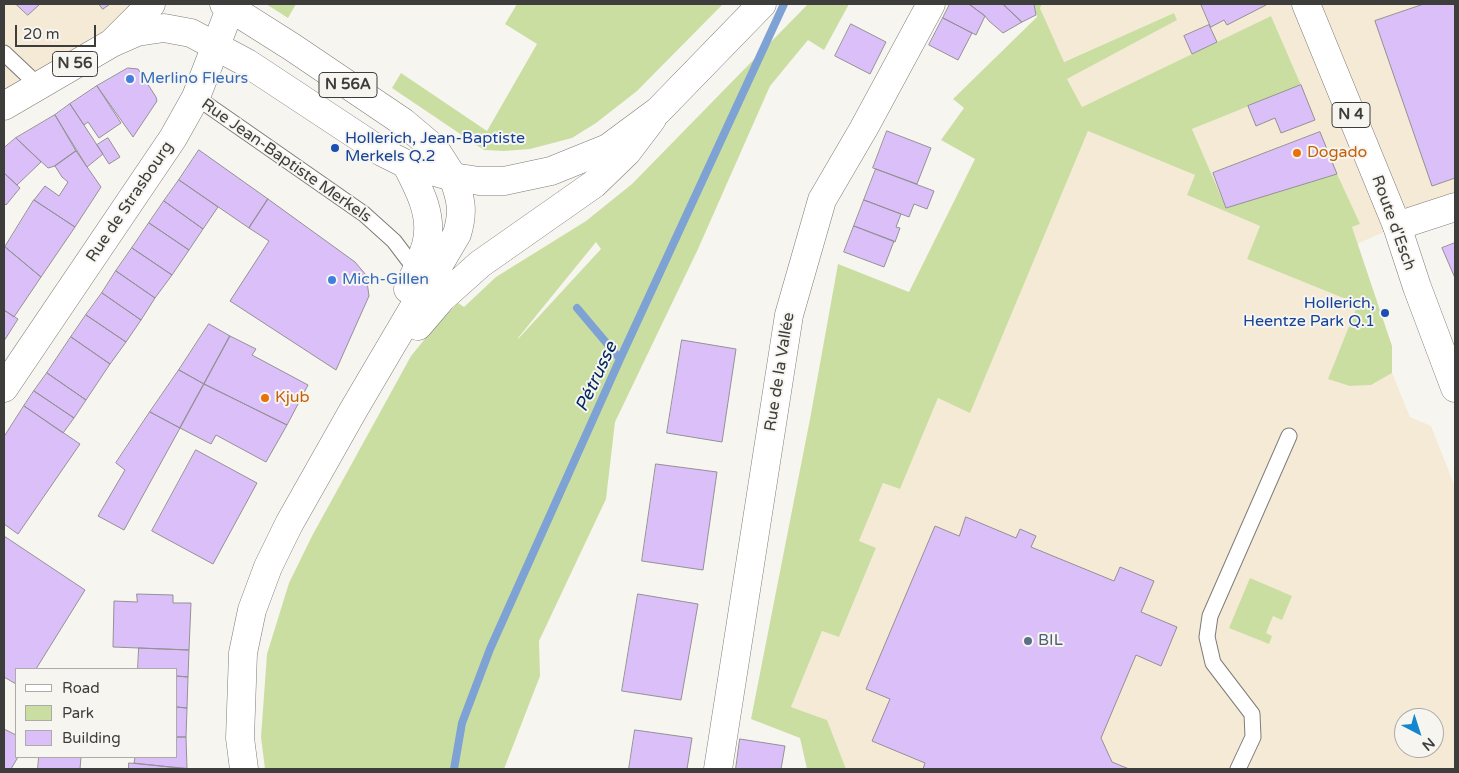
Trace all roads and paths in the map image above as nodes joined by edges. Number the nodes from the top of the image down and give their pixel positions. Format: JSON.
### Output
{"nodes":[{"id":1,"x":151,"y":4,"type":"edge"},
{"id":2,"x":762,"y":4,"type":"edge"},
{"id":3,"x":931,"y":4,"type":"edge"},
{"id":4,"x":1306,"y":4,"type":"edge"},
{"id":5,"x":229,"y":5,"type":"edge"},
{"id":6,"x":112,"y":43,"type":"junction"},
{"id":7,"x":215,"y":45,"type":"junction"},
{"id":8,"x":4,"y":53,"type":"edge"},
{"id":9,"x":39,"y":86,"type":"junction"},
{"id":10,"x":196,"y":97,"type":"junction"},
{"id":11,"x":4,"y":106,"type":"edge"},
{"id":12,"x":658,"y":111,"type":"junction"},
{"id":13,"x":406,"y":164,"type":"junction"},
{"id":14,"x":453,"y":177,"type":"junction"},
{"id":15,"x":1455,"y":207,"type":"edge"},
{"id":16,"x":1397,"y":226,"type":"junction"},
{"id":17,"x":416,"y":270,"type":"junction"},
{"id":18,"x":4,"y":388,"type":"edge"},
{"id":19,"x":1455,"y":388,"type":"edge"},
{"id":20,"x":354,"y":409,"type":"junction"},
{"id":21,"x":1289,"y":436,"type":"dead end"},
{"id":22,"x":244,"y":769,"type":"edge"},
{"id":23,"x":718,"y":769,"type":"edge"},
{"id":24,"x":1238,"y":769,"type":"edge"}],
"edges":[{"from":1,"to":6,"type":"main road","number":"N 56"},
{"from":2,"to":12,"type":"main road","number":"N 56A"},
{"from":3,"to":23,"type":"main road","name":"Rue de la Vallée"},
{"from":4,"to":16,"type":"main road","name":"Route d'Esch","number":"N 4"},
{"from":5,"to":7,"type":"main road","name":"Rue de Strasbourg"},
{"from":5,"to":14,"type":"main road","number":"N 56A"},
{"from":6,"to":7,"type":"main road","number":"N 56A"},
{"from":6,"to":9,"type":"main road","number":"N 56"},
{"from":7,"to":10,"type":"main road","name":"Rue de Strasbourg"},
{"from":7,"to":13,"type":"main road","number":"N 56A"},
{"from":8,"to":9,"type":"lane"},
{"from":9,"to":11,"type":"main road","number":"N 56"},
{"from":10,"to":17,"type":"lane","name":"Rue Jean-Baptiste Merkels"},
{"from":10,"to":18,"type":"main road","name":"Rue de Strasbourg"},
{"from":12,"to":14,"type":"main road","number":"N 56A"},
{"from":12,"to":20,"type":"main road"},
{"from":13,"to":14,"type":"main road","number":"N 56A"},
{"from":13,"to":17,"type":"main road"},
{"from":14,"to":20,"type":"main road"},
{"from":15,"to":16,"type":"main road"},
{"from":16,"to":19,"type":"main road","name":"Route d'Esch","number":"N 4"},
{"from":17,"to":20,"type":"main road"},
{"from":20,"to":22,"type":"main road"},
{"from":21,"to":24,"type":"lane"}]}
